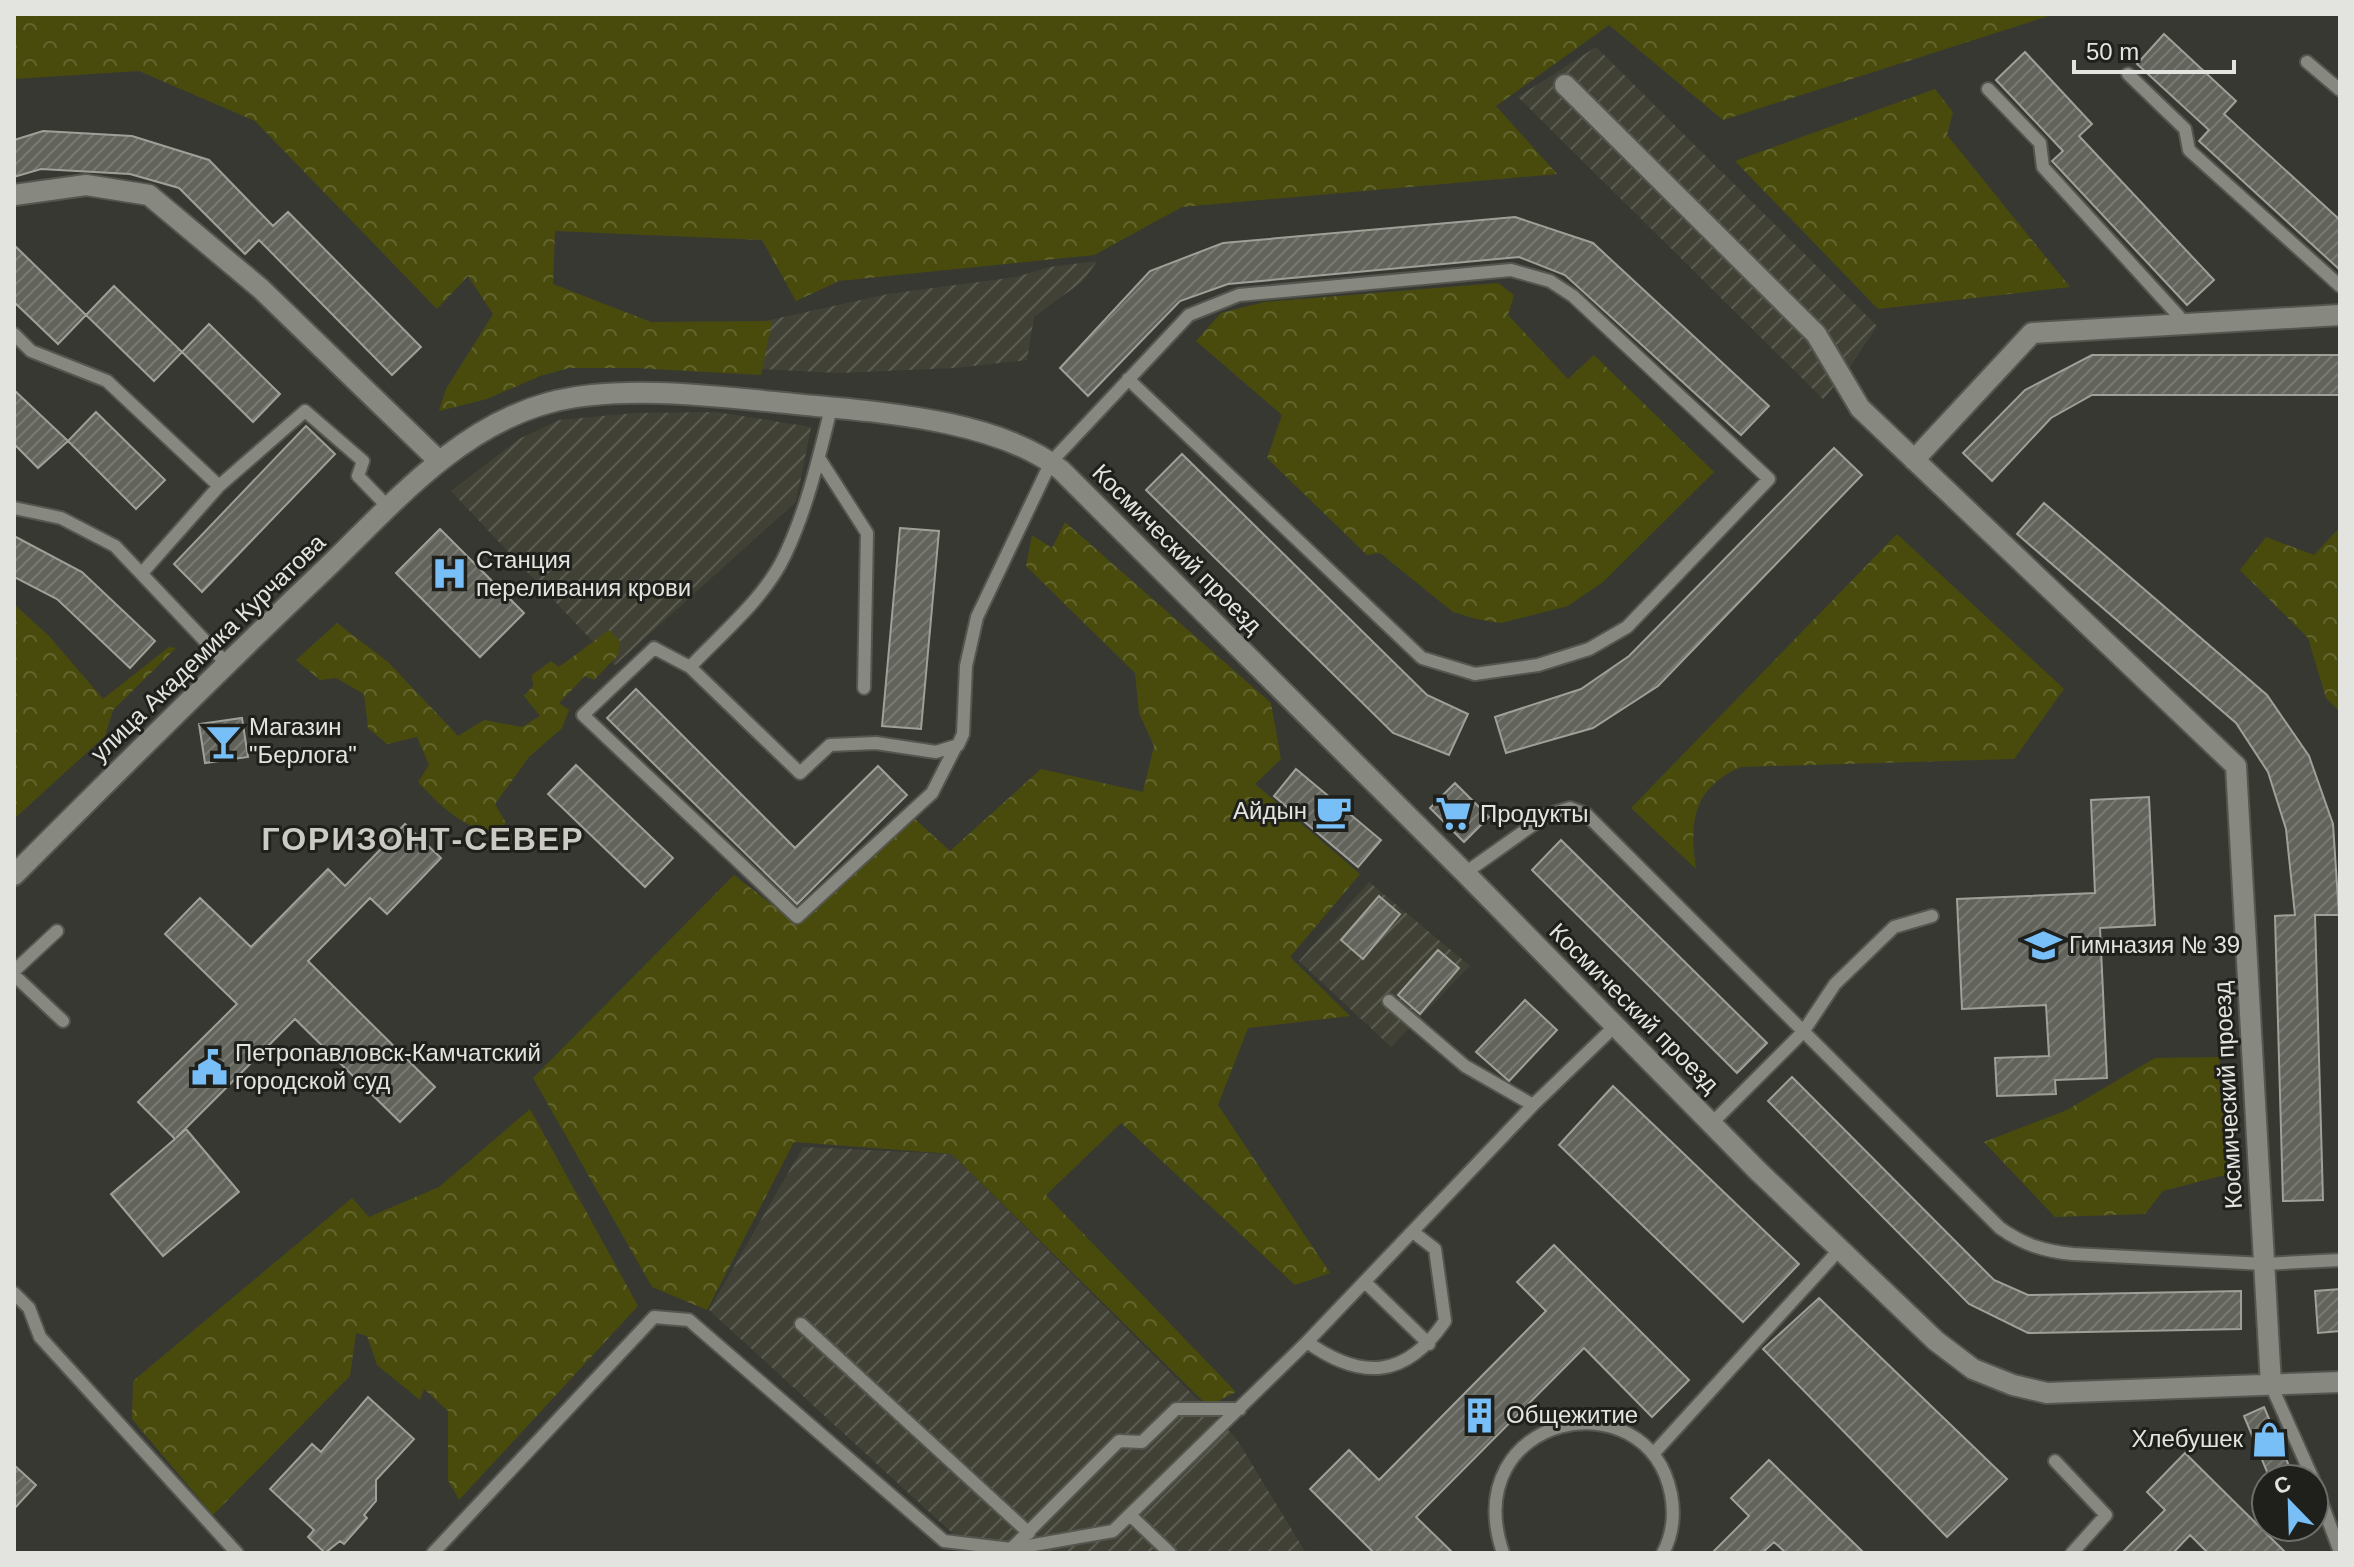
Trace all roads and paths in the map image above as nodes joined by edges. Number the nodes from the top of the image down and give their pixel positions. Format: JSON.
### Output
{"nodes":[{"id":1,"x":2307,"y":62,"type":"dead end"},
{"id":2,"x":2128,"y":74,"type":"dead end"},
{"id":3,"x":1565,"y":85,"type":"dead end"},
{"id":4,"x":1988,"y":89,"type":"dead end"},
{"id":5,"x":2340,"y":90,"type":"edge"},
{"id":6,"x":14,"y":195,"type":"edge"},
{"id":7,"x":2340,"y":286,"type":"edge"},
{"id":8,"x":2340,"y":315,"type":"edge"},
{"id":9,"x":2185,"y":323,"type":"junction"},
{"id":10,"x":14,"y":334,"type":"edge"},
{"id":11,"x":1128,"y":379,"type":"junction"},
{"id":12,"x":831,"y":408,"type":"junction"},
{"id":13,"x":819,"y":458,"type":"junction"},
{"id":14,"x":1914,"y":460,"type":"junction"},
{"id":15,"x":439,"y":461,"type":"junction"},
{"id":16,"x":1051,"y":462,"type":"junction"},
{"id":17,"x":219,"y":486,"type":"junction"},
{"id":18,"x":14,"y":508,"type":"edge"},
{"id":19,"x":390,"y":509,"type":"junction"},
{"id":20,"x":142,"y":573,"type":"junction"},
{"id":21,"x":226,"y":663,"type":"junction"},
{"id":22,"x":690,"y":667,"type":"junction"},
{"id":23,"x":864,"y":688,"type":"dead end"},
{"id":24,"x":955,"y":748,"type":"junction"},
{"id":25,"x":1465,"y":873,"type":"junction"},
{"id":26,"x":14,"y":875,"type":"edge"},
{"id":27,"x":1932,"y":916,"type":"dead end"},
{"id":28,"x":57,"y":931,"type":"dead end"},
{"id":29,"x":14,"y":973,"type":"edge"},
{"id":30,"x":1389,"y":1001,"type":"dead end"},
{"id":31,"x":63,"y":1021,"type":"dead end"},
{"id":32,"x":1614,"y":1027,"type":"junction"},
{"id":33,"x":1803,"y":1032,"type":"junction"},
{"id":34,"x":1533,"y":1105,"type":"junction"},
{"id":35,"x":1712,"y":1123,"type":"junction"},
{"id":36,"x":1413,"y":1232,"type":"junction"},
{"id":37,"x":1839,"y":1250,"type":"junction"},
{"id":38,"x":2340,"y":1260,"type":"edge"},
{"id":39,"x":2264,"y":1264,"type":"junction"},
{"id":40,"x":1365,"y":1282,"type":"junction"},
{"id":41,"x":14,"y":1293,"type":"edge"},
{"id":42,"x":801,"y":1324,"type":"dead end"},
{"id":43,"x":1307,"y":1342,"type":"junction"},
{"id":44,"x":1429,"y":1344,"type":"junction"},
{"id":45,"x":2340,"y":1382,"type":"edge"},
{"id":46,"x":2271,"y":1385,"type":"junction"},
{"id":47,"x":1240,"y":1409,"type":"junction"},
{"id":48,"x":1653,"y":1454,"type":"junction"},
{"id":49,"x":2055,"y":1461,"type":"dead end"},
{"id":50,"x":2305,"y":1463,"type":"edge"},
{"id":51,"x":1130,"y":1515,"type":"junction"},
{"id":52,"x":2330,"y":1526,"type":"edge"},
{"id":53,"x":1029,"y":1533,"type":"junction"},
{"id":54,"x":1048,"y":1549,"type":"edge"},
{"id":55,"x":1011,"y":1551,"type":"edge"},
{"id":56,"x":2340,"y":1552,"type":"edge"},
{"id":57,"x":237,"y":1553,"type":"edge"},
{"id":58,"x":433,"y":1553,"type":"edge"},
{"id":59,"x":1170,"y":1553,"type":"edge"},
{"id":60,"x":1503,"y":1553,"type":"edge"},
{"id":61,"x":1663,"y":1553,"type":"edge"},
{"id":62,"x":2072,"y":1553,"type":"edge"}],
"edges":[{"from":1,"to":5,"type":"lane"},
{"from":2,"to":7,"type":"lane"},
{"from":3,"to":14,"type":"street","name":"Космический проезд"},
{"from":4,"to":9,"type":"lane"},
{"from":6,"to":15,"type":"street"},
{"from":8,"to":9,"type":"street"},
{"from":9,"to":14,"type":"street"},
{"from":10,"to":17,"type":"lane"},
{"from":11,"to":11,"type":"lane"},
{"from":11,"to":16,"type":"lane"},
{"from":12,"to":13,"type":"lane"},
{"from":12,"to":15,"type":"street","name":"улица Академика Курчатова"},
{"from":12,"to":16,"type":"street","name":"улица Академика Курчатова"},
{"from":13,"to":22,"type":"lane"},
{"from":13,"to":23,"type":"lane"},
{"from":14,"to":39,"type":"street","name":"Космический проезд"},
{"from":15,"to":19,"type":"street","name":"улица Академика Курчатова"},
{"from":16,"to":24,"type":"lane"},
{"from":16,"to":25,"type":"street","name":"Космический проезд"},
{"from":17,"to":19,"type":"lane"},
{"from":17,"to":20,"type":"lane"},
{"from":18,"to":20,"type":"lane"},
{"from":19,"to":21,"type":"street","name":"улица Академика Курчатова"},
{"from":20,"to":21,"type":"lane"},
{"from":21,"to":26,"type":"street","name":"улица Академика Курчатова"},
{"from":22,"to":24,"type":"lane"},
{"from":22,"to":24,"type":"lane"},
{"from":25,"to":32,"type":"street","name":"Космический проезд"},
{"from":25,"to":33,"type":"lane"},
{"from":27,"to":33,"type":"lane"},
{"from":28,"to":29,"type":"lane"},
{"from":29,"to":31,"type":"lane"},
{"from":30,"to":34,"type":"lane"},
{"from":32,"to":34,"type":"lane"},
{"from":32,"to":35,"type":"street","name":"Космический проезд"},
{"from":33,"to":35,"type":"lane"},
{"from":33,"to":39,"type":"lane"},
{"from":34,"to":36,"type":"lane"},
{"from":35,"to":37,"type":"street","name":"Космический проезд"},
{"from":36,"to":40,"type":"lane"},
{"from":36,"to":44,"type":"lane"},
{"from":37,"to":46,"type":"street","name":"Космический проезд"},
{"from":37,"to":48,"type":"lane"},
{"from":38,"to":39,"type":"lane"},
{"from":39,"to":46,"type":"street","name":"Космический проезд"},
{"from":40,"to":43,"type":"lane"},
{"from":40,"to":44,"type":"lane"},
{"from":41,"to":57,"type":"lane"},
{"from":42,"to":53,"type":"lane"},
{"from":43,"to":44,"type":"lane"},
{"from":43,"to":47,"type":"lane"},
{"from":45,"to":46,"type":"street","name":"Космический проезд"},
{"from":46,"to":50,"type":"lane"},
{"from":47,"to":51,"type":"lane"},
{"from":47,"to":53,"type":"lane"},
{"from":48,"to":60,"type":"lane"},
{"from":48,"to":61,"type":"lane"},
{"from":49,"to":62,"type":"lane"},
{"from":51,"to":54,"type":"lane"},
{"from":51,"to":59,"type":"lane"},
{"from":52,"to":56,"type":"lane"},
{"from":53,"to":55,"type":"lane"},
{"from":54,"to":55,"type":"lane"},
{"from":55,"to":58,"type":"lane"}]}
